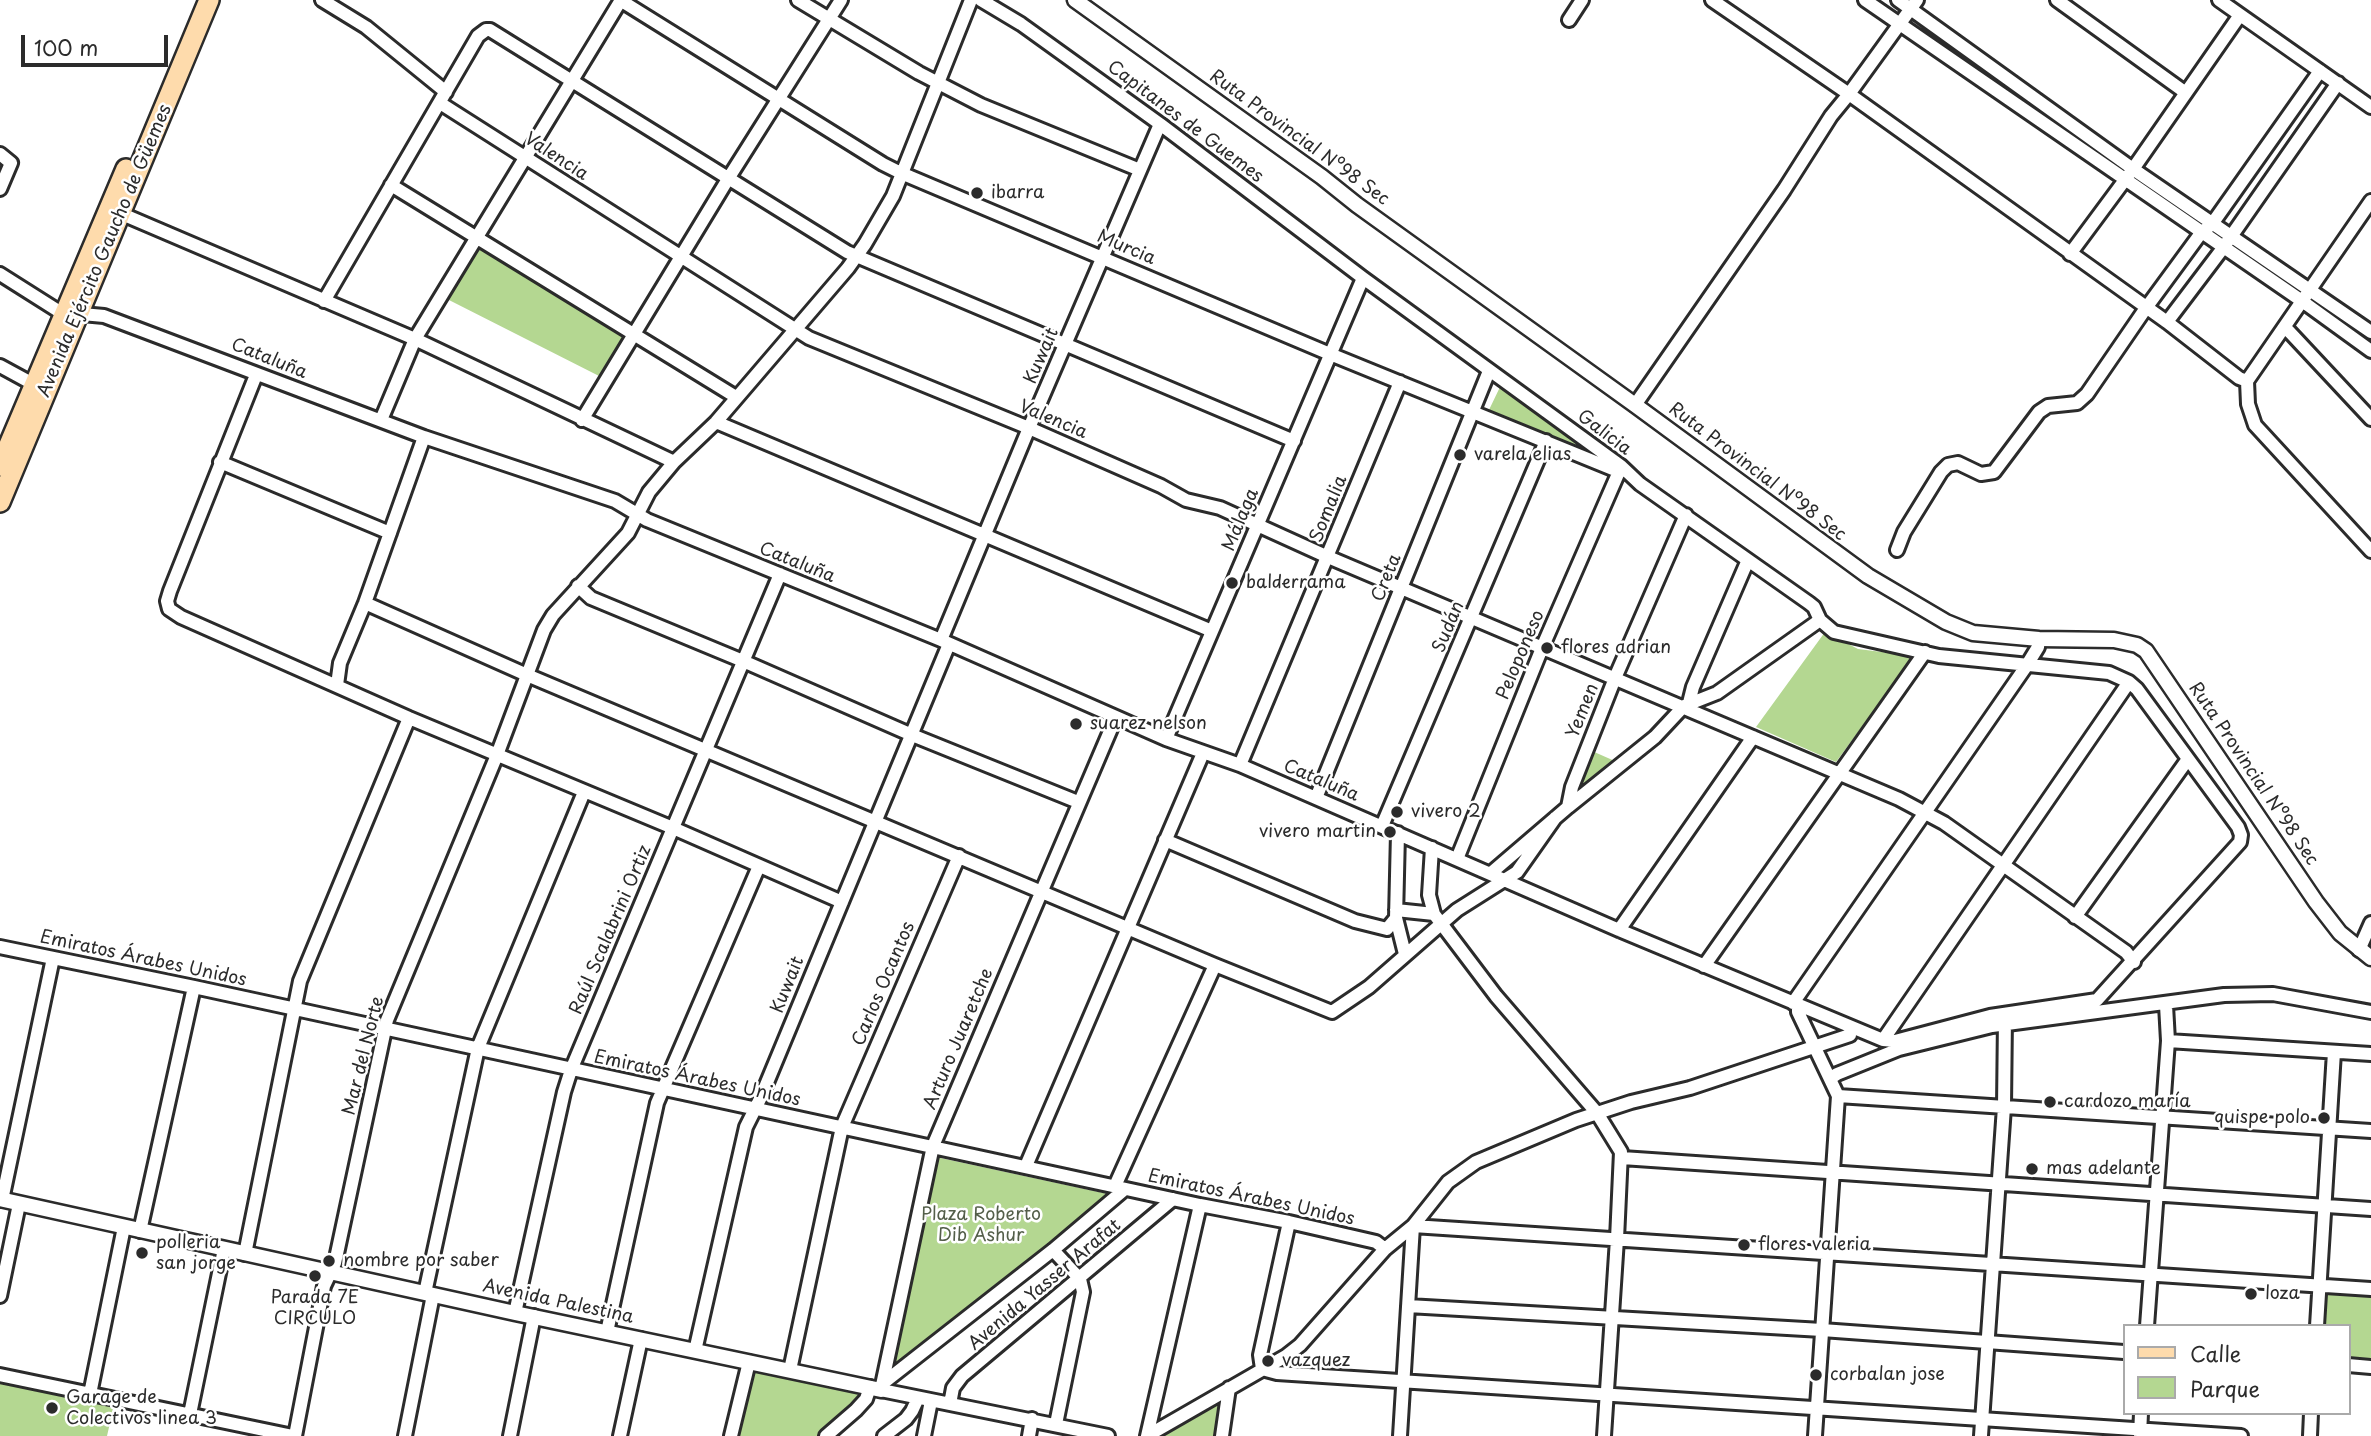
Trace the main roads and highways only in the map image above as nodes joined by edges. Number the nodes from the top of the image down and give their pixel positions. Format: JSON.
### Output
{"nodes":[{"id":1,"x":196,"y":0,"type":"edge"},
{"id":2,"x":209,"y":0,"type":"edge"},
{"id":3,"x":73,"y":313,"type":"junction"},
{"id":4,"x":0,"y":466,"type":"edge"},
{"id":5,"x":0,"y":502,"type":"edge"}],
"edges":[{"from":1,"to":3,"type":"main road","name":"Avenida Ejército Gaucho de Güemes"},
{"from":2,"to":3,"type":"main road","name":"Avenida Ejército Gaucho de Güemes"},
{"from":3,"to":4,"type":"main road","name":"Avenida Ejército Gaucho de Güemes"},
{"from":3,"to":5,"type":"main road","name":"Avenida Ejército Gaucho de Güemes"}]}
